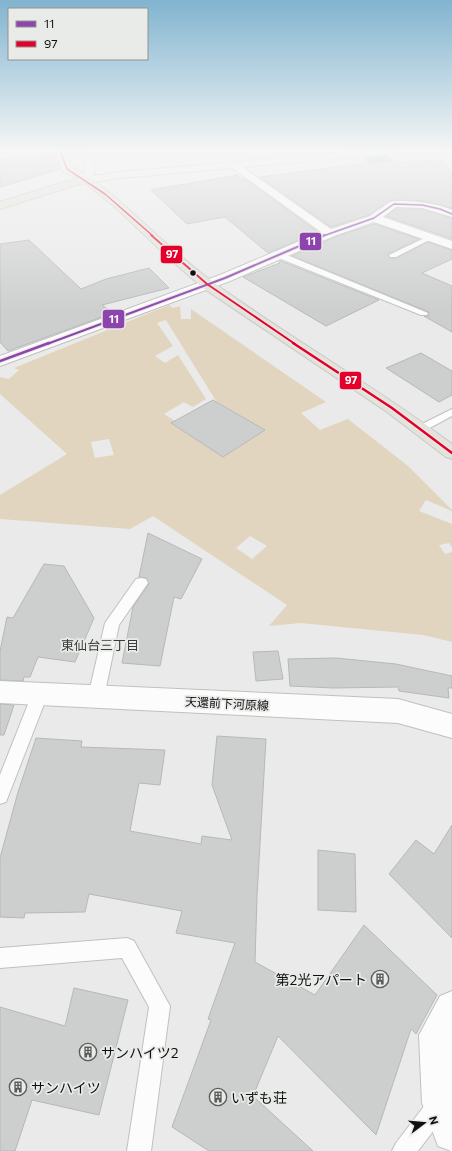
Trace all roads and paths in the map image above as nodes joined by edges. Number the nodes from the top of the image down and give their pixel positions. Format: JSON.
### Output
{"nodes":[{"id":1,"x":119,"y":205,"type":"edge"},
{"id":2,"x":291,"y":205,"type":"edge"},
{"id":3,"x":393,"y":205,"type":"edge"},
{"id":4,"x":419,"y":205,"type":"edge"},
{"id":5,"x":452,"y":214,"type":"edge"},
{"id":6,"x":374,"y":218,"type":"junction"},
{"id":7,"x":330,"y":233,"type":"junction"},
{"id":8,"x":431,"y":237,"type":"junction"},
{"id":9,"x":452,"y":245,"type":"edge"},
{"id":10,"x":279,"y":255,"type":"junction"},
{"id":11,"x":393,"y":255,"type":"dead end"},
{"id":12,"x":207,"y":284,"type":"junction"},
{"id":13,"x":424,"y":313,"type":"dead end"},
{"id":14,"x":0,"y":361,"type":"edge"},
{"id":15,"x":452,"y":412,"type":"edge"},
{"id":16,"x":420,"y":429,"type":"junction"},
{"id":17,"x":452,"y":453,"type":"edge"},
{"id":18,"x":141,"y":583,"type":"dead end"},
{"id":19,"x":0,"y":692,"type":"edge"},
{"id":20,"x":40,"y":694,"type":"junction"},
{"id":21,"x":96,"y":697,"type":"junction"},
{"id":22,"x":452,"y":726,"type":"edge"},
{"id":23,"x":0,"y":796,"type":"edge"},
{"id":24,"x":0,"y":958,"type":"edge"},
{"id":25,"x":452,"y":1008,"type":"edge"},
{"id":26,"x":446,"y":1117,"type":"edge"},
{"id":27,"x":139,"y":1151,"type":"edge"},
{"id":28,"x":404,"y":1151,"type":"edge"}],
"edges":[{"from":1,"to":12,"type":"main road"},
{"from":2,"to":7,"type":"street"},
{"from":3,"to":6,"type":"street"},
{"from":4,"to":5,"type":"street"},
{"from":6,"to":7,"type":"street"},
{"from":6,"to":8,"type":"street"},
{"from":7,"to":10,"type":"street"},
{"from":8,"to":9,"type":"street"},
{"from":8,"to":11,"type":"lane"},
{"from":10,"to":12,"type":"street"},
{"from":10,"to":13,"type":"lane"},
{"from":12,"to":14,"type":"street"},
{"from":12,"to":16,"type":"main road"},
{"from":15,"to":16,"type":"lane"},
{"from":16,"to":17,"type":"main road"},
{"from":18,"to":21,"type":"lane"},
{"from":19,"to":20,"type":"street","name":"天還前下河原線"},
{"from":20,"to":21,"type":"street","name":"天還前下河原線"},
{"from":20,"to":23,"type":"lane"},
{"from":21,"to":22,"type":"street","name":"天還前下河原線"},
{"from":24,"to":27,"type":"lane"},
{"from":25,"to":26,"type":"street"},
{"from":26,"to":28,"type":"lane"}]}
